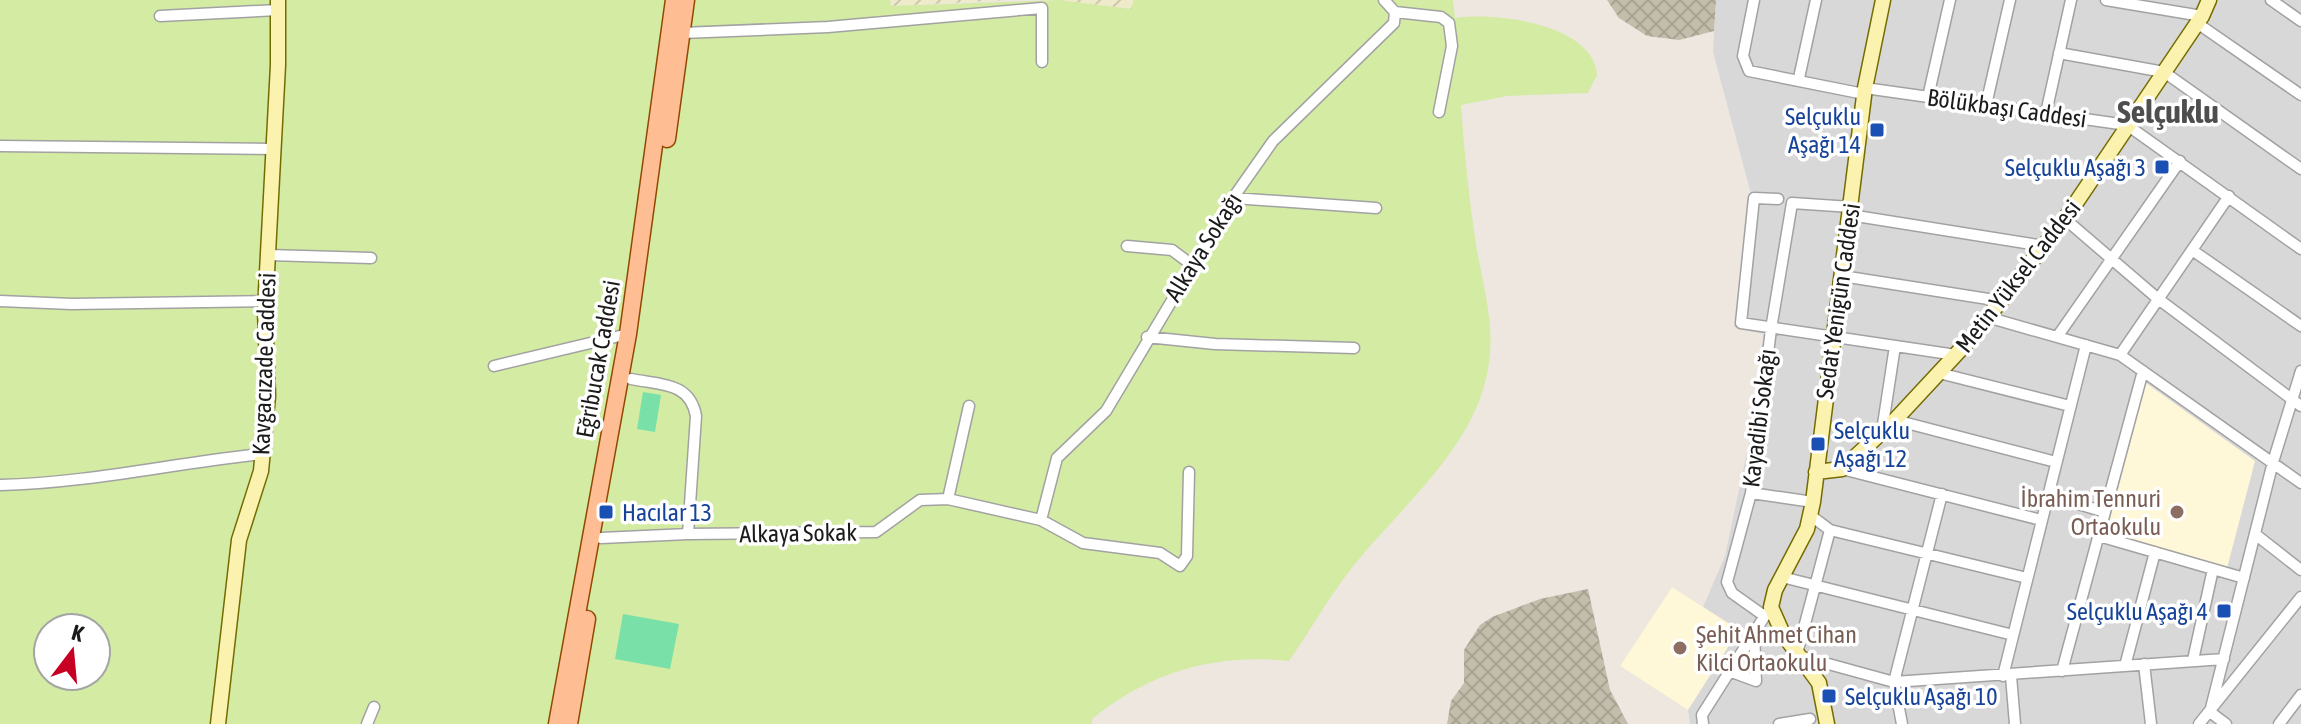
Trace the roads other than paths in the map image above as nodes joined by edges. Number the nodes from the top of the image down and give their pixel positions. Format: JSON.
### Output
{"nodes":[{"id":1,"x":674,"y":0,"type":"edge"},
{"id":2,"x":686,"y":0,"type":"edge"},
{"id":3,"x":1384,"y":0,"type":"edge"},
{"id":4,"x":1754,"y":0,"type":"edge"},
{"id":5,"x":1816,"y":0,"type":"edge"},
{"id":6,"x":1883,"y":0,"type":"edge"},
{"id":7,"x":1950,"y":0,"type":"edge"},
{"id":8,"x":2010,"y":0,"type":"edge"},
{"id":9,"x":2071,"y":0,"type":"edge"},
{"id":10,"x":2106,"y":0,"type":"edge"},
{"id":11,"x":2209,"y":0,"type":"edge"},
{"id":12,"x":2271,"y":0,"type":"edge"},
{"id":13,"x":278,"y":5,"type":"edge"},
{"id":14,"x":1395,"y":12,"type":"junction"},
{"id":15,"x":160,"y":16,"type":"dead end"},
{"id":16,"x":2200,"y":20,"type":"junction"},
{"id":17,"x":2301,"y":21,"type":"edge"},
{"id":18,"x":682,"y":33,"type":"junction"},
{"id":19,"x":2059,"y":53,"type":"junction"},
{"id":20,"x":1042,"y":62,"type":"dead end"},
{"id":21,"x":2164,"y":72,"type":"junction"},
{"id":22,"x":1799,"y":78,"type":"junction"},
{"id":23,"x":1864,"y":91,"type":"junction"},
{"id":24,"x":2301,"y":95,"type":"edge"},
{"id":25,"x":1928,"y":97,"type":"junction"},
{"id":26,"x":1986,"y":105,"type":"junction"},
{"id":27,"x":1439,"y":112,"type":"dead end"},
{"id":28,"x":2046,"y":113,"type":"junction"},
{"id":29,"x":2127,"y":125,"type":"junction"},
{"id":30,"x":0,"y":146,"type":"edge"},
{"id":31,"x":272,"y":149,"type":"junction"},
{"id":32,"x":2180,"y":161,"type":"junction"},
{"id":33,"x":2301,"y":169,"type":"edge"},
{"id":34,"x":2229,"y":196,"type":"junction"},
{"id":35,"x":1233,"y":198,"type":"junction"},
{"id":36,"x":1778,"y":199,"type":"dead end"},
{"id":37,"x":1376,"y":208,"type":"dead end"},
{"id":38,"x":1850,"y":211,"type":"junction"},
{"id":39,"x":2065,"y":219,"type":"junction"},
{"id":40,"x":1127,"y":246,"type":"dead end"},
{"id":41,"x":2044,"y":246,"type":"junction"},
{"id":42,"x":2301,"y":248,"type":"edge"},
{"id":43,"x":2192,"y":250,"type":"junction"},
{"id":44,"x":268,"y":255,"type":"junction"},
{"id":45,"x":371,"y":258,"type":"dead end"},
{"id":46,"x":2114,"y":258,"type":"junction"},
{"id":47,"x":1192,"y":265,"type":"junction"},
{"id":48,"x":1842,"y":276,"type":"junction"},
{"id":49,"x":2157,"y":298,"type":"junction"},
{"id":50,"x":0,"y":301,"type":"edge"},
{"id":51,"x":265,"y":301,"type":"junction"},
{"id":52,"x":2001,"y":301,"type":"junction"},
{"id":53,"x":1987,"y":317,"type":"junction"},
{"id":54,"x":2301,"y":326,"type":"edge"},
{"id":55,"x":1771,"y":329,"type":"junction"},
{"id":56,"x":628,"y":334,"type":"junction"},
{"id":57,"x":1833,"y":336,"type":"junction"},
{"id":58,"x":1147,"y":337,"type":"junction"},
{"id":59,"x":2057,"y":337,"type":"junction"},
{"id":60,"x":2086,"y":345,"type":"junction"},
{"id":61,"x":1895,"y":346,"type":"junction"},
{"id":62,"x":1354,"y":348,"type":"dead end"},
{"id":63,"x":1956,"y":355,"type":"junction"},
{"id":64,"x":2120,"y":355,"type":"junction"},
{"id":65,"x":494,"y":366,"type":"dead end"},
{"id":66,"x":2143,"y":371,"type":"junction"},
{"id":67,"x":2301,"y":371,"type":"edge"},
{"id":68,"x":1939,"y":373,"type":"junction"},
{"id":69,"x":631,"y":379,"type":"junction"},
{"id":70,"x":2296,"y":402,"type":"edge"},
{"id":71,"x":969,"y":406,"type":"dead end"},
{"id":72,"x":2070,"y":406,"type":"junction"},
{"id":73,"x":1895,"y":420,"type":"junction"},
{"id":74,"x":1882,"y":432,"type":"junction"},
{"id":75,"x":262,"y":454,"type":"junction"},
{"id":76,"x":2056,"y":462,"type":"junction"},
{"id":77,"x":2273,"y":462,"type":"junction"},
{"id":78,"x":1842,"y":469,"type":"junction"},
{"id":79,"x":1189,"y":472,"type":"dead end"},
{"id":80,"x":1816,"y":472,"type":"junction"},
{"id":81,"x":2301,"y":483,"type":"edge"},
{"id":82,"x":0,"y":485,"type":"edge"},
{"id":83,"x":1751,"y":493,"type":"junction"},
{"id":84,"x":1942,"y":494,"type":"junction"},
{"id":85,"x":2048,"y":495,"type":"junction"},
{"id":86,"x":948,"y":499,"type":"junction"},
{"id":87,"x":1812,"y":508,"type":"junction"},
{"id":88,"x":2105,"y":512,"type":"junction"},
{"id":89,"x":1041,"y":520,"type":"junction"},
{"id":90,"x":2041,"y":520,"type":"junction"},
{"id":91,"x":1830,"y":530,"type":"junction"},
{"id":92,"x":688,"y":534,"type":"junction"},
{"id":93,"x":2255,"y":534,"type":"junction"},
{"id":94,"x":2099,"y":536,"type":"junction"},
{"id":95,"x":601,"y":538,"type":"junction"},
{"id":96,"x":2155,"y":552,"type":"junction"},
{"id":97,"x":1927,"y":553,"type":"junction"},
{"id":98,"x":2213,"y":569,"type":"junction"},
{"id":99,"x":2301,"y":570,"type":"edge"},
{"id":100,"x":1782,"y":577,"type":"junction"},
{"id":101,"x":2027,"y":578,"type":"junction"},
{"id":102,"x":2244,"y":578,"type":"junction"},
{"id":103,"x":1816,"y":585,"type":"junction"},
{"id":104,"x":2301,"y":597,"type":"edge"},
{"id":105,"x":1912,"y":610,"type":"junction"},
{"id":106,"x":1767,"y":613,"type":"junction"},
{"id":107,"x":1754,"y":629,"type":"junction"},
{"id":108,"x":2013,"y":635,"type":"junction"},
{"id":109,"x":1800,"y":654,"type":"junction"},
{"id":110,"x":2224,"y":659,"type":"junction"},
{"id":111,"x":2193,"y":660,"type":"junction"},
{"id":112,"x":2144,"y":664,"type":"junction"},
{"id":113,"x":2125,"y":666,"type":"junction"},
{"id":114,"x":1729,"y":671,"type":"junction"},
{"id":115,"x":2062,"y":671,"type":"junction"},
{"id":116,"x":2007,"y":676,"type":"junction"},
{"id":117,"x":1894,"y":682,"type":"junction"},
{"id":118,"x":2301,"y":695,"type":"edge"},
{"id":119,"x":374,"y":707,"type":"dead end"},
{"id":120,"x":2210,"y":712,"type":"junction"},
{"id":121,"x":1826,"y":717,"type":"edge"},
{"id":122,"x":1810,"y":722,"type":"edge"},
{"id":123,"x":218,"y":724,"type":"edge"},
{"id":124,"x":367,"y":724,"type":"edge"},
{"id":125,"x":557,"y":724,"type":"edge"},
{"id":126,"x":569,"y":724,"type":"edge"},
{"id":127,"x":1703,"y":724,"type":"edge"},
{"id":128,"x":1779,"y":724,"type":"edge"},
{"id":129,"x":1902,"y":724,"type":"edge"},
{"id":130,"x":2015,"y":724,"type":"edge"},
{"id":131,"x":2151,"y":724,"type":"edge"},
{"id":132,"x":2199,"y":724,"type":"edge"},
{"id":133,"x":2226,"y":724,"type":"edge"},
{"id":134,"x":2279,"y":724,"type":"edge"}],
"edges":[{"from":1,"to":56,"type":"main road","name":"Eğribucak Caddesi"},
{"from":2,"to":18,"type":"main road","name":"Eğribucak Caddesi"},
{"from":3,"to":14,"type":"street"},
{"from":4,"to":22,"type":"street","name":"Bölükbaşı Caddesi"},
{"from":5,"to":22,"type":"street"},
{"from":6,"to":23,"type":"street","name":"Sedat Yenigün Caddesi"},
{"from":7,"to":25,"type":"street"},
{"from":8,"to":26,"type":"street"},
{"from":9,"to":19,"type":"street"},
{"from":10,"to":16,"type":"street"},
{"from":11,"to":16,"type":"street","name":"Metin Yüksel Caddesi"},
{"from":12,"to":17,"type":"street"},
{"from":13,"to":15,"type":"street"},
{"from":13,"to":31,"type":"street","name":"Kavgacızade Caddesi"},
{"from":14,"to":27,"type":"street"},
{"from":14,"to":35,"type":"street","name":"Alkaya Sokağı"},
{"from":16,"to":21,"type":"street","name":"Metin Yüksel Caddesi"},
{"from":16,"to":24,"type":"street"},
{"from":18,"to":20,"type":"street"},
{"from":18,"to":69,"type":"main road","name":"Eğribucak Caddesi"},
{"from":19,"to":21,"type":"street"},
{"from":19,"to":28,"type":"street"},
{"from":21,"to":29,"type":"street","name":"Metin Yüksel Caddesi"},
{"from":21,"to":33,"type":"street"},
{"from":22,"to":23,"type":"street","name":"Bölükbaşı Caddesi"},
{"from":23,"to":25,"type":"street","name":"Bölükbaşı Caddesi"},
{"from":23,"to":38,"type":"street","name":"Sedat Yenigün Caddesi"},
{"from":25,"to":26,"type":"street","name":"Bölükbaşı Caddesi"},
{"from":26,"to":28,"type":"street","name":"Bölükbaşı Caddesi"},
{"from":28,"to":29,"type":"street","name":"Bölükbaşı Caddesi"},
{"from":29,"to":32,"type":"street","name":"Bölükbaşı Caddesi"},
{"from":29,"to":39,"type":"street","name":"Metin Yüksel Caddesi"},
{"from":30,"to":31,"type":"street"},
{"from":31,"to":44,"type":"street","name":"Kavgacızade Caddesi"},
{"from":32,"to":34,"type":"street","name":"Bölükbaşı Caddesi"},
{"from":32,"to":46,"type":"street"},
{"from":34,"to":42,"type":"street","name":"Bölükbaşı Caddesi"},
{"from":34,"to":43,"type":"street"},
{"from":35,"to":37,"type":"street"},
{"from":35,"to":47,"type":"street","name":"Alkaya Sokağı"},
{"from":36,"to":55,"type":"street"},
{"from":38,"to":41,"type":"street"},
{"from":38,"to":48,"type":"street","name":"Sedat Yenigün Caddesi"},
{"from":38,"to":55,"type":"street","name":"Kayadibi Sokağı"},
{"from":39,"to":41,"type":"street","name":"Metin Yüksel Caddesi"},
{"from":39,"to":46,"type":"street"},
{"from":40,"to":47,"type":"street"},
{"from":41,"to":52,"type":"street","name":"Metin Yüksel Caddesi"},
{"from":43,"to":49,"type":"street"},
{"from":43,"to":54,"type":"street"},
{"from":44,"to":45,"type":"street"},
{"from":44,"to":51,"type":"street","name":"Kavgacızade Caddesi"},
{"from":46,"to":49,"type":"street"},
{"from":46,"to":59,"type":"street"},
{"from":47,"to":58,"type":"street","name":"Alkaya Sokağı"},
{"from":48,"to":52,"type":"street"},
{"from":48,"to":57,"type":"street","name":"Sedat Yenigün Caddesi"},
{"from":49,"to":64,"type":"street"},
{"from":49,"to":70,"type":"street"},
{"from":50,"to":51,"type":"street"},
{"from":51,"to":75,"type":"street","name":"Kavgacızade Caddesi"},
{"from":52,"to":53,"type":"street","name":"Metin Yüksel Caddesi"},
{"from":53,"to":59,"type":"street"},
{"from":53,"to":63,"type":"street","name":"Metin Yüksel Caddesi"},
{"from":55,"to":57,"type":"street"},
{"from":55,"to":83,"type":"street","name":"Kayadibi Sokağı"},
{"from":56,"to":65,"type":"street"},
{"from":56,"to":125,"type":"main road","name":"Eğribucak Caddesi"},
{"from":57,"to":61,"type":"street"},
{"from":57,"to":80,"type":"street","name":"Sedat Yenigün Caddesi"},
{"from":58,"to":62,"type":"street"},
{"from":58,"to":89,"type":"street","name":"Alkaya Sokağı"},
{"from":59,"to":60,"type":"street"},
{"from":60,"to":64,"type":"street"},
{"from":60,"to":72,"type":"street"},
{"from":61,"to":63,"type":"street"},
{"from":61,"to":74,"type":"street"},
{"from":63,"to":68,"type":"street","name":"Metin Yüksel Caddesi"},
{"from":64,"to":66,"type":"street"},
{"from":66,"to":77,"type":"street"},
{"from":66,"to":88,"type":"street"},
{"from":67,"to":70,"type":"street"},
{"from":68,"to":72,"type":"street"},
{"from":68,"to":73,"type":"street","name":"Metin Yüksel Caddesi"},
{"from":69,"to":92,"type":"street"},
{"from":69,"to":95,"type":"main road","name":"Eğribucak Caddesi"},
{"from":70,"to":77,"type":"street"},
{"from":71,"to":86,"type":"street"},
{"from":72,"to":76,"type":"street"},
{"from":73,"to":74,"type":"street","name":"Metin Yüksel Caddesi"},
{"from":73,"to":76,"type":"street"},
{"from":74,"to":78,"type":"street","name":"Metin Yüksel Caddesi"},
{"from":75,"to":82,"type":"street"},
{"from":75,"to":123,"type":"street","name":"Kavgacızade Caddesi"},
{"from":76,"to":85,"type":"street"},
{"from":77,"to":81,"type":"street"},
{"from":77,"to":93,"type":"street"},
{"from":78,"to":80,"type":"street"},
{"from":78,"to":84,"type":"street"},
{"from":79,"to":89,"type":"street","name":"Alkaya Sokak"},
{"from":80,"to":87,"type":"street","name":"Sedat Yenigün Caddesi"},
{"from":83,"to":87,"type":"street"},
{"from":83,"to":106,"type":"street","name":"Kayadibi Sokağı"},
{"from":84,"to":90,"type":"street"},
{"from":84,"to":97,"type":"street"},
{"from":85,"to":88,"type":"street"},
{"from":85,"to":90,"type":"street"},
{"from":86,"to":89,"type":"street","name":"Alkaya Sokak"},
{"from":86,"to":92,"type":"street","name":"Alkaya Sokak"},
{"from":87,"to":91,"type":"street"},
{"from":87,"to":100,"type":"street","name":"Sedat Yenigün Caddesi"},
{"from":88,"to":94,"type":"street"},
{"from":90,"to":101,"type":"street"},
{"from":91,"to":97,"type":"street"},
{"from":91,"to":103,"type":"street"},
{"from":92,"to":95,"type":"street","name":"Alkaya Sokak"},
{"from":93,"to":99,"type":"street"},
{"from":93,"to":102,"type":"street"},
{"from":94,"to":96,"type":"street"},
{"from":94,"to":115,"type":"street"},
{"from":95,"to":126,"type":"main road","name":"Eğribucak Caddesi"},
{"from":96,"to":98,"type":"street"},
{"from":96,"to":113,"type":"street"},
{"from":97,"to":101,"type":"street"},
{"from":97,"to":105,"type":"street"},
{"from":98,"to":102,"type":"street"},
{"from":98,"to":111,"type":"street"},
{"from":100,"to":103,"type":"street"},
{"from":100,"to":106,"type":"street","name":"Sedat Yenigün Caddesi"},
{"from":101,"to":108,"type":"street"},
{"from":102,"to":110,"type":"street"},
{"from":103,"to":105,"type":"street"},
{"from":103,"to":109,"type":"street"},
{"from":104,"to":120,"type":"street"},
{"from":105,"to":108,"type":"street"},
{"from":105,"to":117,"type":"street"},
{"from":106,"to":107,"type":"street"},
{"from":106,"to":109,"type":"street"},
{"from":107,"to":114,"type":"street"},
{"from":107,"to":114,"type":"street"},
{"from":108,"to":116,"type":"street"},
{"from":109,"to":117,"type":"street"},
{"from":109,"to":121,"type":"street"},
{"from":110,"to":111,"type":"street"},
{"from":110,"to":120,"type":"street"},
{"from":111,"to":112,"type":"street"},
{"from":112,"to":113,"type":"street"},
{"from":112,"to":131,"type":"street"},
{"from":113,"to":115,"type":"street"},
{"from":114,"to":127,"type":"street"},
{"from":115,"to":116,"type":"street"},
{"from":116,"to":117,"type":"street"},
{"from":116,"to":130,"type":"street"},
{"from":117,"to":129,"type":"street"},
{"from":118,"to":134,"type":"street"},
{"from":119,"to":124,"type":"street"},
{"from":120,"to":132,"type":"street"},
{"from":120,"to":133,"type":"street"},
{"from":121,"to":122,"type":"street"},
{"from":122,"to":128,"type":"street"}]}
